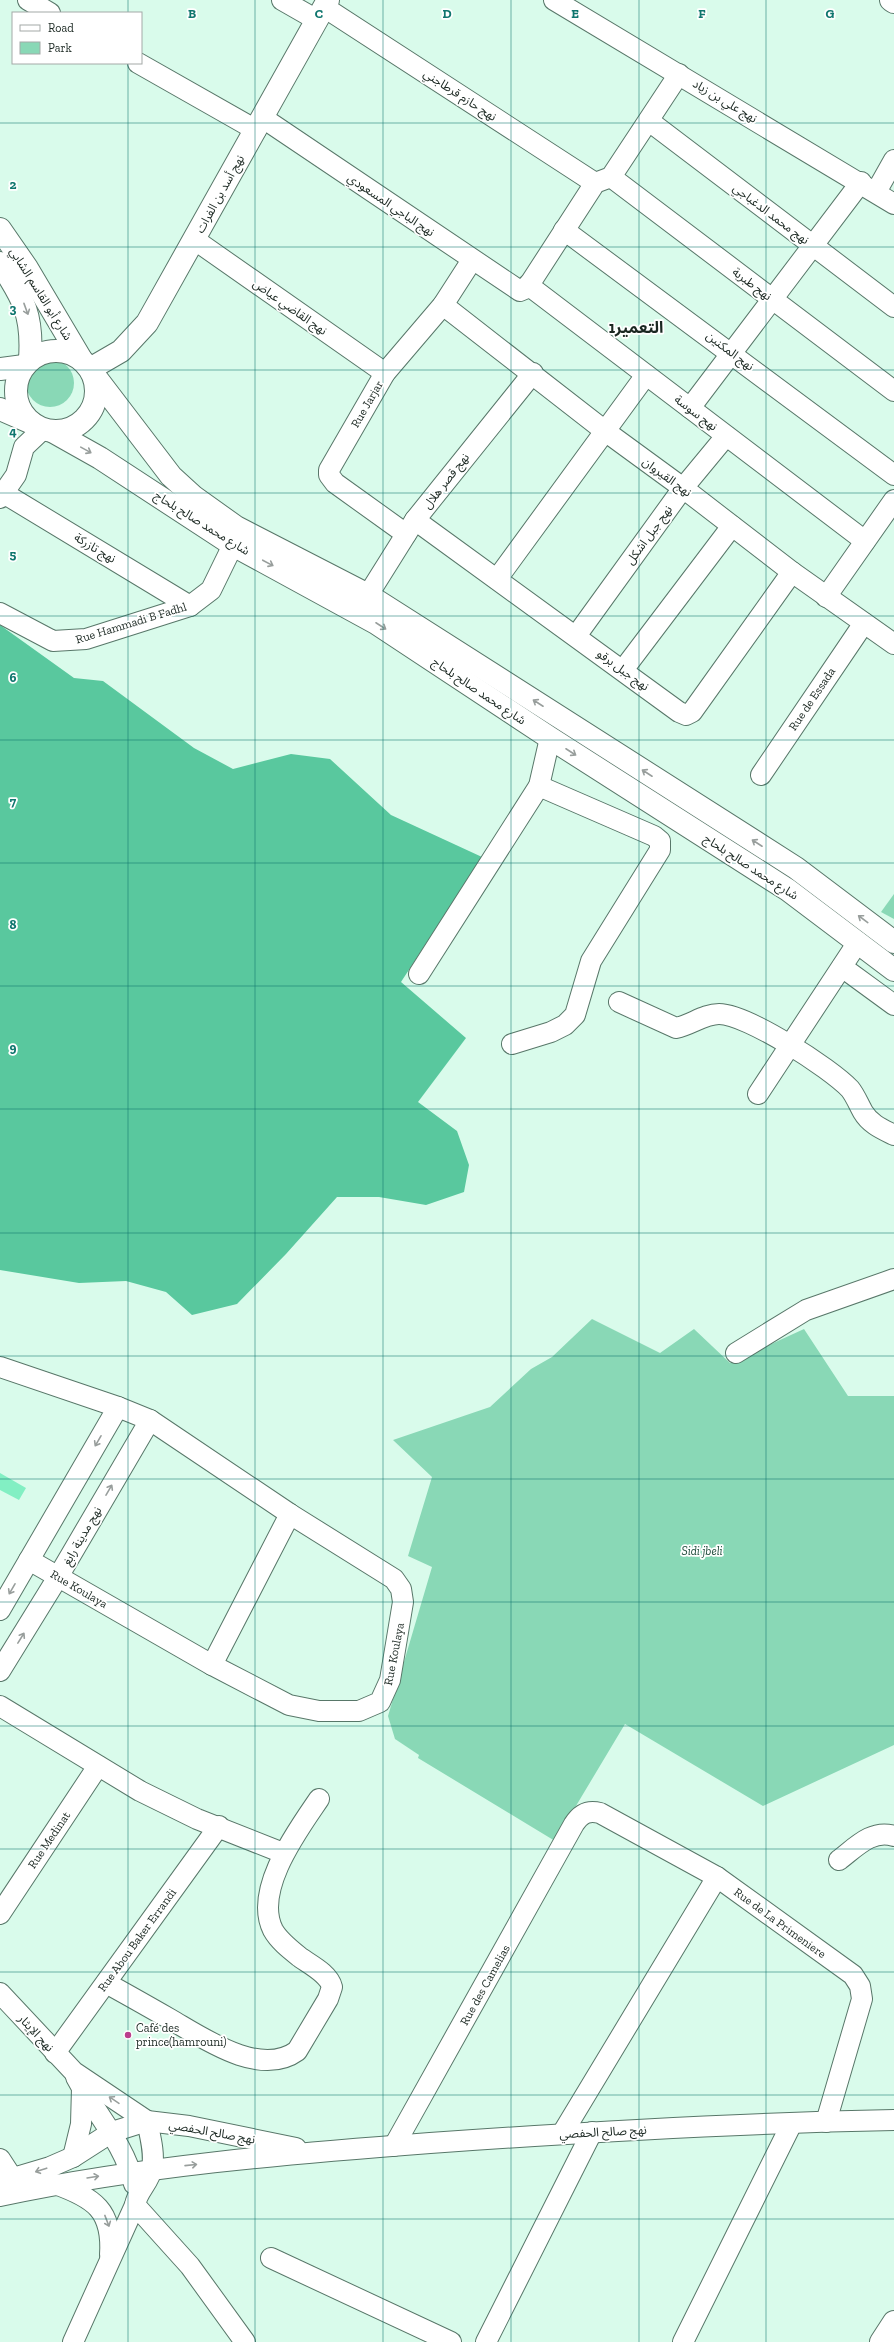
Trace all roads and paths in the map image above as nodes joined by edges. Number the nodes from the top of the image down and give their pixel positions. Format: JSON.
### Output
{"nodes":[{"id":1,"x":28,"y":0,"type":"edge"},
{"id":2,"x":282,"y":0,"type":"edge"},
{"id":3,"x":554,"y":0,"type":"edge"},
{"id":4,"x":891,"y":0,"type":"edge"},
{"id":5,"x":894,"y":2,"type":"edge"},
{"id":6,"x":323,"y":9,"type":"edge"},
{"id":7,"x":48,"y":12,"type":"edge"},
{"id":8,"x":140,"y":64,"type":"edge"},
{"id":9,"x":679,"y":74,"type":"junction"},
{"id":10,"x":649,"y":121,"type":"junction"},
{"id":11,"x":260,"y":124,"type":"junction"},
{"id":12,"x":894,"y":160,"type":"edge"},
{"id":13,"x":603,"y":180,"type":"junction"},
{"id":14,"x":868,"y":187,"type":"junction"},
{"id":15,"x":894,"y":204,"type":"edge"},
{"id":16,"x":0,"y":229,"type":"edge"},
{"id":17,"x":564,"y":230,"type":"junction"},
{"id":18,"x":195,"y":240,"type":"junction"},
{"id":19,"x":812,"y":245,"type":"junction"},
{"id":20,"x":472,"y":260,"type":"junction"},
{"id":21,"x":0,"y":263,"type":"edge"},
{"id":22,"x":524,"y":288,"type":"junction"},
{"id":23,"x":772,"y":299,"type":"junction"},
{"id":24,"x":443,"y":305,"type":"junction"},
{"id":25,"x":894,"y":307,"type":"edge"},
{"id":26,"x":732,"y":352,"type":"junction"},
{"id":27,"x":27,"y":363,"type":"junction"},
{"id":28,"x":88,"y":368,"type":"junction"},
{"id":29,"x":0,"y":369,"type":"edge"},
{"id":30,"x":385,"y":373,"type":"junction"},
{"id":31,"x":532,"y":373,"type":"junction"},
{"id":32,"x":646,"y":375,"type":"junction"},
{"id":33,"x":894,"y":391,"type":"edge"},
{"id":34,"x":690,"y":408,"type":"junction"},
{"id":35,"x":0,"y":409,"type":"edge"},
{"id":36,"x":42,"y":428,"type":"junction"},
{"id":37,"x":605,"y":431,"type":"junction"},
{"id":38,"x":726,"y":436,"type":"junction"},
{"id":39,"x":894,"y":475,"type":"edge"},
{"id":40,"x":683,"y":488,"type":"junction"},
{"id":41,"x":1,"y":494,"type":"edge"},
{"id":42,"x":894,"y":500,"type":"edge"},
{"id":43,"x":732,"y":526,"type":"junction"},
{"id":44,"x":411,"y":527,"type":"junction"},
{"id":45,"x":865,"y":541,"type":"junction"},
{"id":46,"x":233,"y":545,"type":"junction"},
{"id":47,"x":792,"y":572,"type":"junction"},
{"id":48,"x":497,"y":579,"type":"junction"},
{"id":49,"x":368,"y":595,"type":"junction"},
{"id":50,"x":826,"y":597,"type":"junction"},
{"id":51,"x":190,"y":606,"type":"junction"},
{"id":52,"x":0,"y":612,"type":"edge"},
{"id":53,"x":864,"y":623,"type":"junction"},
{"id":54,"x":576,"y":636,"type":"junction"},
{"id":55,"x":894,"y":644,"type":"edge"},
{"id":56,"x":624,"y":670,"type":"junction"},
{"id":57,"x":550,"y":738,"type":"junction"},
{"id":58,"x":761,"y":775,"type":"dead end"},
{"id":59,"x":539,"y":786,"type":"junction"},
{"id":60,"x":890,"y":939,"type":"edge"},
{"id":61,"x":866,"y":948,"type":"junction"},
{"id":62,"x":842,"y":966,"type":"junction"},
{"id":63,"x":894,"y":970,"type":"edge"},
{"id":64,"x":419,"y":974,"type":"dead end"},
{"id":65,"x":619,"y":1002,"type":"dead end"},
{"id":66,"x":894,"y":1006,"type":"edge"},
{"id":67,"x":512,"y":1044,"type":"dead end"},
{"id":68,"x":790,"y":1044,"type":"junction"},
{"id":69,"x":758,"y":1094,"type":"dead end"},
{"id":70,"x":894,"y":1135,"type":"edge"},
{"id":71,"x":894,"y":1279,"type":"edge"},
{"id":72,"x":736,"y":1353,"type":"dead end"},
{"id":73,"x":0,"y":1367,"type":"edge"},
{"id":74,"x":118,"y":1407,"type":"junction"},
{"id":75,"x":150,"y":1420,"type":"junction"},
{"id":76,"x":290,"y":1514,"type":"junction"},
{"id":77,"x":29,"y":1560,"type":"junction"},
{"id":78,"x":58,"y":1577,"type":"junction"},
{"id":79,"x":0,"y":1610,"type":"edge"},
{"id":80,"x":212,"y":1665,"type":"junction"},
{"id":81,"x":0,"y":1671,"type":"edge"},
{"id":82,"x":0,"y":1706,"type":"edge"},
{"id":83,"x":98,"y":1766,"type":"junction"},
{"id":84,"x":319,"y":1799,"type":"dead end"},
{"id":85,"x":574,"y":1824,"type":"joint"},
{"id":86,"x":219,"y":1826,"type":"junction"},
{"id":87,"x":894,"y":1836,"type":"edge"},
{"id":88,"x":283,"y":1853,"type":"junction"},
{"id":89,"x":839,"y":1860,"type":"dead end"},
{"id":90,"x":717,"y":1877,"type":"junction"},
{"id":91,"x":0,"y":1914,"type":"edge"},
{"id":92,"x":106,"y":1982,"type":"junction"},
{"id":93,"x":0,"y":1993,"type":"edge"},
{"id":94,"x":55,"y":2052,"type":"junction"},
{"id":95,"x":78,"y":2080,"type":"junction"},
{"id":96,"x":894,"y":2120,"type":"edge"},
{"id":97,"x":147,"y":2121,"type":"junction"},
{"id":98,"x":826,"y":2122,"type":"junction"},
{"id":99,"x":791,"y":2125,"type":"junction"},
{"id":100,"x":112,"y":2132,"type":"junction"},
{"id":101,"x":592,"y":2132,"type":"junction"},
{"id":102,"x":562,"y":2134,"type":"junction"},
{"id":103,"x":394,"y":2146,"type":"junction"},
{"id":104,"x":312,"y":2152,"type":"junction"},
{"id":105,"x":72,"y":2158,"type":"junction"},
{"id":106,"x":0,"y":2159,"type":"edge"},
{"id":107,"x":152,"y":2169,"type":"junction"},
{"id":108,"x":131,"y":2171,"type":"junction"},
{"id":109,"x":6,"y":2180,"type":"edge"},
{"id":110,"x":55,"y":2184,"type":"junction"},
{"id":111,"x":0,"y":2196,"type":"edge"},
{"id":112,"x":136,"y":2201,"type":"junction"},
{"id":113,"x":271,"y":2258,"type":"dead end"},
{"id":114,"x":110,"y":2260,"type":"junction"},
{"id":115,"x":894,"y":2322,"type":"edge"},
{"id":116,"x":73,"y":2342,"type":"edge"},
{"id":117,"x":246,"y":2342,"type":"edge"},
{"id":118,"x":450,"y":2342,"type":"edge"},
{"id":119,"x":486,"y":2342,"type":"edge"},
{"id":120,"x":683,"y":2342,"type":"edge"},
{"id":121,"x":881,"y":2342,"type":"edge"}],
"edges":[{"from":1,"to":7,"type":"street"},
{"from":2,"to":6,"type":"street","name":"نهج حازم قرطاجني"},
{"from":3,"to":9,"type":"street","name":"نهج علي بن زياد"},
{"from":4,"to":5,"type":"main road"},
{"from":6,"to":11,"type":"main road","name":"نهج أسد بن الفرات"},
{"from":6,"to":13,"type":"street","name":"نهج حازم قرطاجني"},
{"from":8,"to":11,"type":"street","name":"نهج الباجي المسعودي"},
{"from":9,"to":10,"type":"street"},
{"from":9,"to":14,"type":"street","name":"نهج علي بن زياد"},
{"from":10,"to":13,"type":"street"},
{"from":10,"to":19,"type":"street","name":"نهج محمد الدغباجي"},
{"from":11,"to":18,"type":"main road","name":"نهج أسد بن الفرات"},
{"from":11,"to":20,"type":"street","name":"نهج الباجي المسعودي"},
{"from":12,"to":14,"type":"street"},
{"from":13,"to":17,"type":"street"},
{"from":13,"to":23,"type":"street","name":"نهج طبربة"},
{"from":14,"to":15,"type":"street","name":"نهج علي بن زياد"},
{"from":14,"to":19,"type":"street"},
{"from":16,"to":28,"type":"main road","name":"شارع أبو القاسم الشابي"},
{"from":17,"to":22,"type":"street"},
{"from":17,"to":26,"type":"street","name":"نهج المكنين"},
{"from":18,"to":28,"type":"main road","name":"نهج أسد بن الفرات"},
{"from":18,"to":30,"type":"street","name":"نهج القاضي عياض"},
{"from":19,"to":23,"type":"street"},
{"from":19,"to":25,"type":"street","name":"نهج محمد الدغباجي"},
{"from":20,"to":22,"type":"street","name":"نهج الباجي المسعودي"},
{"from":20,"to":24,"type":"street","name":"Rue Jarjar"},
{"from":21,"to":27,"type":"main road","name":"شارع أبو القاسم الشابي","one_way":true},
{"from":22,"to":32,"type":"street","name":"نهج سوسة"},
{"from":23,"to":26,"type":"street"},
{"from":23,"to":33,"type":"street","name":"نهج طبربة"},
{"from":24,"to":30,"type":"street","name":"Rue Jarjar"},
{"from":24,"to":31,"type":"street","name":"نهج القيروان"},
{"from":26,"to":34,"type":"street"},
{"from":26,"to":39,"type":"street","name":"نهج المكنين"},
{"from":27,"to":28,"type":"main road"},
{"from":27,"to":29,"type":"main road"},
{"from":27,"to":36,"type":"main road"},
{"from":28,"to":36,"type":"main road"},
{"from":28,"to":49,"type":"main road","name":"شارع محمد صالح بلحاج"},
{"from":30,"to":44,"type":"street","name":"Rue Jarjar"},
{"from":31,"to":37,"type":"street","name":"نهج القيروان"},
{"from":31,"to":44,"type":"street","name":"نهج قصر هلال"},
{"from":32,"to":34,"type":"street","name":"نهج سوسة"},
{"from":32,"to":37,"type":"street"},
{"from":34,"to":38,"type":"street","name":"نهج سوسة"},
{"from":35,"to":36,"type":"main road","name":"شارع محمد صالح بلحاج"},
{"from":36,"to":41,"type":"street"},
{"from":36,"to":46,"type":"main road","name":"شارع محمد صالح بلحاج","one_way":true},
{"from":37,"to":40,"type":"street","name":"نهج القيروان"},
{"from":37,"to":48,"type":"street"},
{"from":38,"to":40,"type":"street","name":"نهج جبل اشكل"},
{"from":38,"to":45,"type":"street","name":"نهج سوسة"},
{"from":40,"to":43,"type":"street","name":"نهج القيروان"},
{"from":40,"to":54,"type":"street","name":"نهج جبل اشكل"},
{"from":41,"to":51,"type":"street","name":"نهج تازركة"},
{"from":42,"to":45,"type":"street"},
{"from":43,"to":47,"type":"street","name":"نهج القيروان"},
{"from":43,"to":56,"type":"street"},
{"from":44,"to":48,"type":"street","name":"نهج جبل برقو"},
{"from":44,"to":49,"type":"street","name":"نهج قصر هلال"},
{"from":45,"to":50,"type":"street"},
{"from":46,"to":51,"type":"street","name":"Rue Hammadi B Fadhl"},
{"from":46,"to":57,"type":"main road","name":"شارع محمد صالح بلحاج","one_way":true},
{"from":47,"to":50,"type":"street","name":"نهج القيروان"},
{"from":47,"to":56,"type":"street","name":"نهج جبل برقو"},
{"from":48,"to":54,"type":"street","name":"نهج جبل برقو"},
{"from":60,"to":49,"type":"main road","name":"شارع محمد صالح بلحاج","one_way":true},
{"from":50,"to":53,"type":"street","name":"نهج القيروان"},
{"from":51,"to":52,"type":"street","name":"Rue Hammadi B Fadhl"},
{"from":53,"to":55,"type":"street","name":"نهج القيروان"},
{"from":53,"to":58,"type":"street","name":"Rue de Essada"},
{"from":54,"to":56,"type":"street","name":"نهج جبل برقو"},
{"from":57,"to":59,"type":"street"},
{"from":57,"to":61,"type":"main road","name":"شارع محمد صالح بلحاج","one_way":true},
{"from":59,"to":64,"type":"street"},
{"from":59,"to":67,"type":"street"},
{"from":60,"to":61,"type":"main road"},
{"from":61,"to":62,"type":"street"},
{"from":61,"to":63,"type":"main road","name":"شارع محمد صالح بلحاج"},
{"from":62,"to":66,"type":"street"},
{"from":62,"to":68,"type":"street"},
{"from":65,"to":68,"type":"street"},
{"from":68,"to":69,"type":"street"},
{"from":68,"to":70,"type":"street"},
{"from":71,"to":72,"type":"street"},
{"from":73,"to":74,"type":"street","name":"Rue Koulaya"},
{"from":74,"to":75,"type":"street","name":"Rue Koulaya"},
{"from":74,"to":77,"type":"street","one_way":true},
{"from":75,"to":76,"type":"street","name":"Rue Koulaya"},
{"from":78,"to":75,"type":"street","name":"نهج مدينة رابغ","one_way":true},
{"from":76,"to":80,"type":"street"},
{"from":76,"to":80,"type":"street","name":"Rue Koulaya"},
{"from":77,"to":78,"type":"street","name":"Rue Koulaya"},
{"from":77,"to":79,"type":"street","one_way":true},
{"from":78,"to":80,"type":"street","name":"Rue Koulaya"},
{"from":81,"to":78,"type":"street","name":"نهج مدينة رابغ","one_way":true},
{"from":82,"to":83,"type":"street"},
{"from":83,"to":86,"type":"street"},
{"from":83,"to":91,"type":"street","name":"Rue Medinat"},
{"from":84,"to":88,"type":"street"},
{"from":85,"to":90,"type":"street","name":"Rue de La Primeniere"},
{"from":85,"to":103,"type":"street","name":"Rue des Camelias"},
{"from":86,"to":88,"type":"street"},
{"from":86,"to":92,"type":"street","name":"Rue Abou Baker Errandi"},
{"from":87,"to":89,"type":"street"},
{"from":88,"to":92,"type":"street"},
{"from":90,"to":98,"type":"street","name":"Rue de La Primeniere"},
{"from":90,"to":102,"type":"street"},
{"from":92,"to":94,"type":"street","name":"Rue Abou Baker Errandi"},
{"from":93,"to":94,"type":"street","name":"نهج الإيثار"},
{"from":94,"to":95,"type":"street","name":"نهج الإيثار"},
{"from":97,"to":95,"type":"street","one_way":true},
{"from":95,"to":100,"type":"street"},
{"from":95,"to":105,"type":"street"},
{"from":96,"to":98,"type":"street","name":"نهج صالح الحفصي"},
{"from":97,"to":100,"type":"street","name":"نهج صالح الحفصي"},
{"from":97,"to":104,"type":"street","name":"نهج صالح الحفصي"},
{"from":97,"to":107,"type":"street"},
{"from":98,"to":99,"type":"street","name":"نهج صالح الحفصي"},
{"from":99,"to":101,"type":"street","name":"نهج صالح الحفصي"},
{"from":99,"to":120,"type":"street"},
{"from":100,"to":105,"type":"street","name":"نهج صالح الحفصي"},
{"from":100,"to":108,"type":"street"},
{"from":101,"to":102,"type":"street","name":"نهج صالح الحفصي"},
{"from":101,"to":119,"type":"street"},
{"from":102,"to":103,"type":"street","name":"نهج صالح الحفصي"},
{"from":103,"to":104,"type":"street","name":"نهج صالح الحفصي"},
{"from":107,"to":104,"type":"street","name":"نهج صالح الحفصي","one_way":true},
{"from":105,"to":109,"type":"street","name":"نهج صالح الحفصي","one_way":true},
{"from":106,"to":109,"type":"street"},
{"from":107,"to":108,"type":"street","name":"نهج صالح الحفصي"},
{"from":107,"to":112,"type":"street"},
{"from":110,"to":108,"type":"street","name":"نهج صالح الحفصي","one_way":true},
{"from":108,"to":112,"type":"street"},
{"from":110,"to":111,"type":"street","name":"نهج صالح الحفصي"},
{"from":110,"to":114,"type":"street","one_way":true},
{"from":112,"to":114,"type":"street"},
{"from":112,"to":117,"type":"street"},
{"from":113,"to":118,"type":"street"},
{"from":114,"to":116,"type":"street"},
{"from":115,"to":121,"type":"main road"}]}
